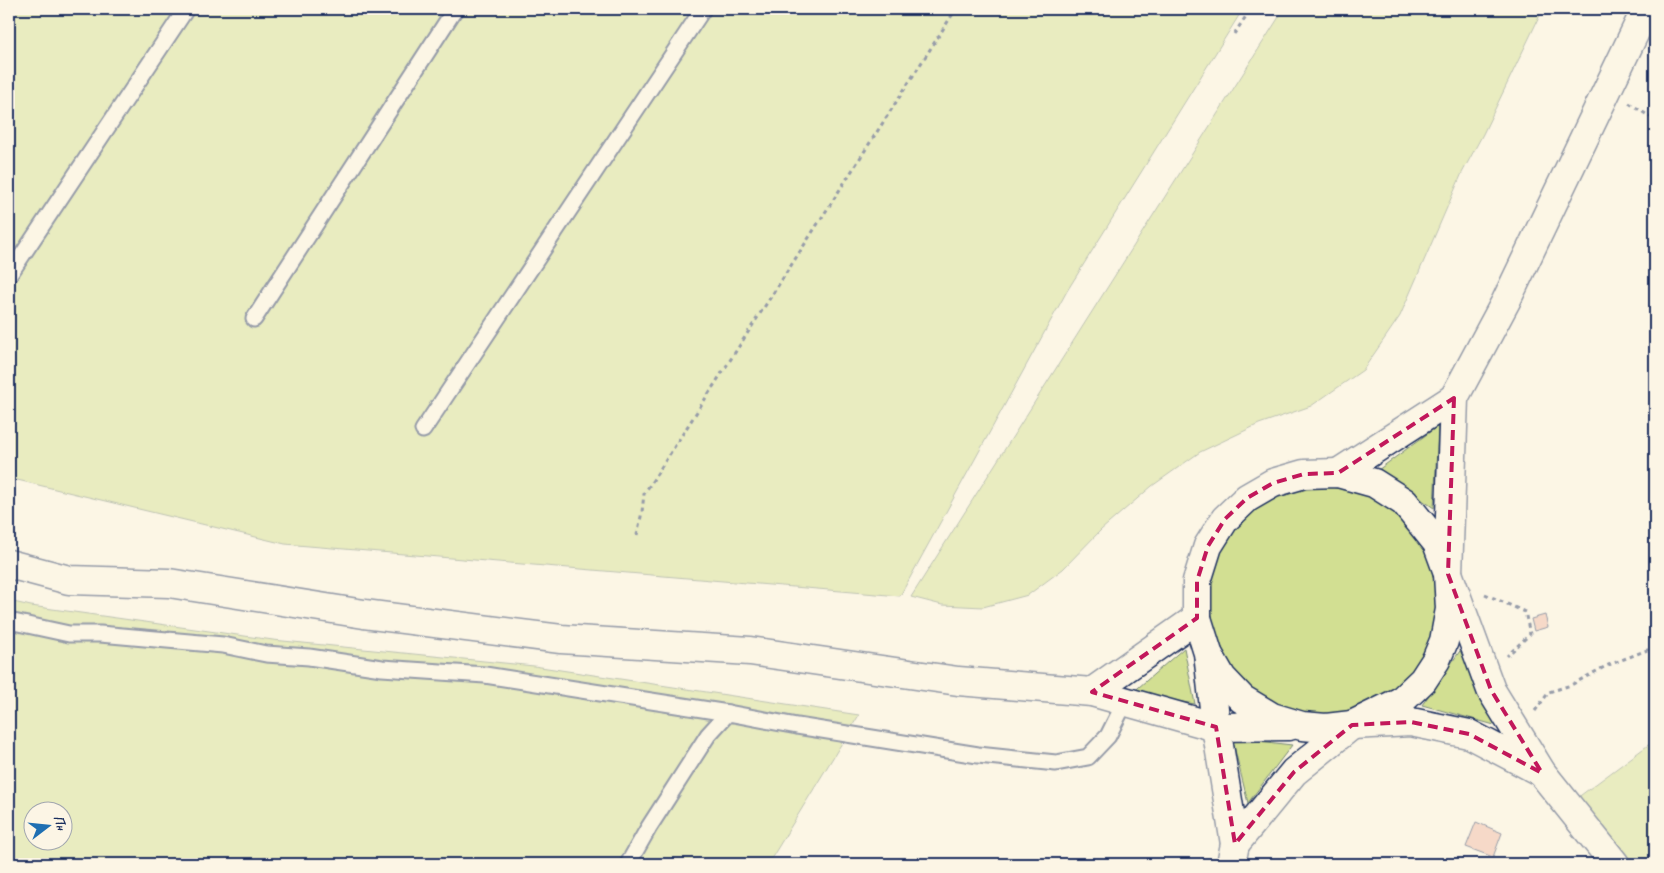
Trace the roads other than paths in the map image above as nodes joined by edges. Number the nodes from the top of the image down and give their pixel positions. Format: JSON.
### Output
{"nodes":[{"id":1,"x":186,"y":9,"type":"edge"},
{"id":2,"x":455,"y":9,"type":"edge"},
{"id":3,"x":704,"y":9,"type":"edge"},
{"id":4,"x":1646,"y":9,"type":"edge"},
{"id":5,"x":9,"y":275,"type":"edge"},
{"id":6,"x":254,"y":320,"type":"dead end"},
{"id":7,"x":1454,"y":398,"type":"junction"},
{"id":8,"x":423,"y":430,"type":"dead end"},
{"id":9,"x":1338,"y":473,"type":"junction"},
{"id":10,"x":9,"y":564,"type":"edge"},
{"id":11,"x":1448,"y":574,"type":"junction"},
{"id":12,"x":1197,"y":618,"type":"junction"},
{"id":13,"x":9,"y":621,"type":"edge"},
{"id":14,"x":1208,"y":653,"type":"junction"},
{"id":15,"x":1092,"y":692,"type":"junction"},
{"id":16,"x":1125,"y":702,"type":"junction"},
{"id":17,"x":728,"y":713,"type":"junction"},
{"id":18,"x":1352,"y":724,"type":"junction"},
{"id":19,"x":1302,"y":726,"type":"junction"},
{"id":20,"x":1216,"y":727,"type":"junction"},
{"id":21,"x":1542,"y":773,"type":"junction"},
{"id":22,"x":1233,"y":854,"type":"edge"},
{"id":23,"x":628,"y":864,"type":"edge"},
{"id":24,"x":1615,"y":864,"type":"edge"}],
"edges":[{"from":1,"to":5,"type":"lane"},
{"from":2,"to":6,"type":"lane"},
{"from":3,"to":8,"type":"lane"},
{"from":4,"to":7,"type":"street"},
{"from":7,"to":9,"type":"street"},
{"from":7,"to":11,"type":"street"},
{"from":9,"to":11,"type":"street"},
{"from":9,"to":12,"type":"street"},
{"from":10,"to":15,"type":"street"},
{"from":11,"to":18,"type":"street"},
{"from":11,"to":21,"type":"street"},
{"from":12,"to":14,"type":"street"},
{"from":12,"to":15,"type":"street"},
{"from":13,"to":17,"type":"lane"},
{"from":14,"to":19,"type":"street"},
{"from":14,"to":20,"type":"street"},
{"from":15,"to":16,"type":"street"},
{"from":16,"to":17,"type":"lane"},
{"from":16,"to":20,"type":"street"},
{"from":17,"to":23,"type":"lane"},
{"from":18,"to":19,"type":"street"},
{"from":18,"to":21,"type":"street"},
{"from":18,"to":22,"type":"street"},
{"from":19,"to":20,"type":"street"},
{"from":20,"to":22,"type":"street"},
{"from":21,"to":24,"type":"street"}]}
